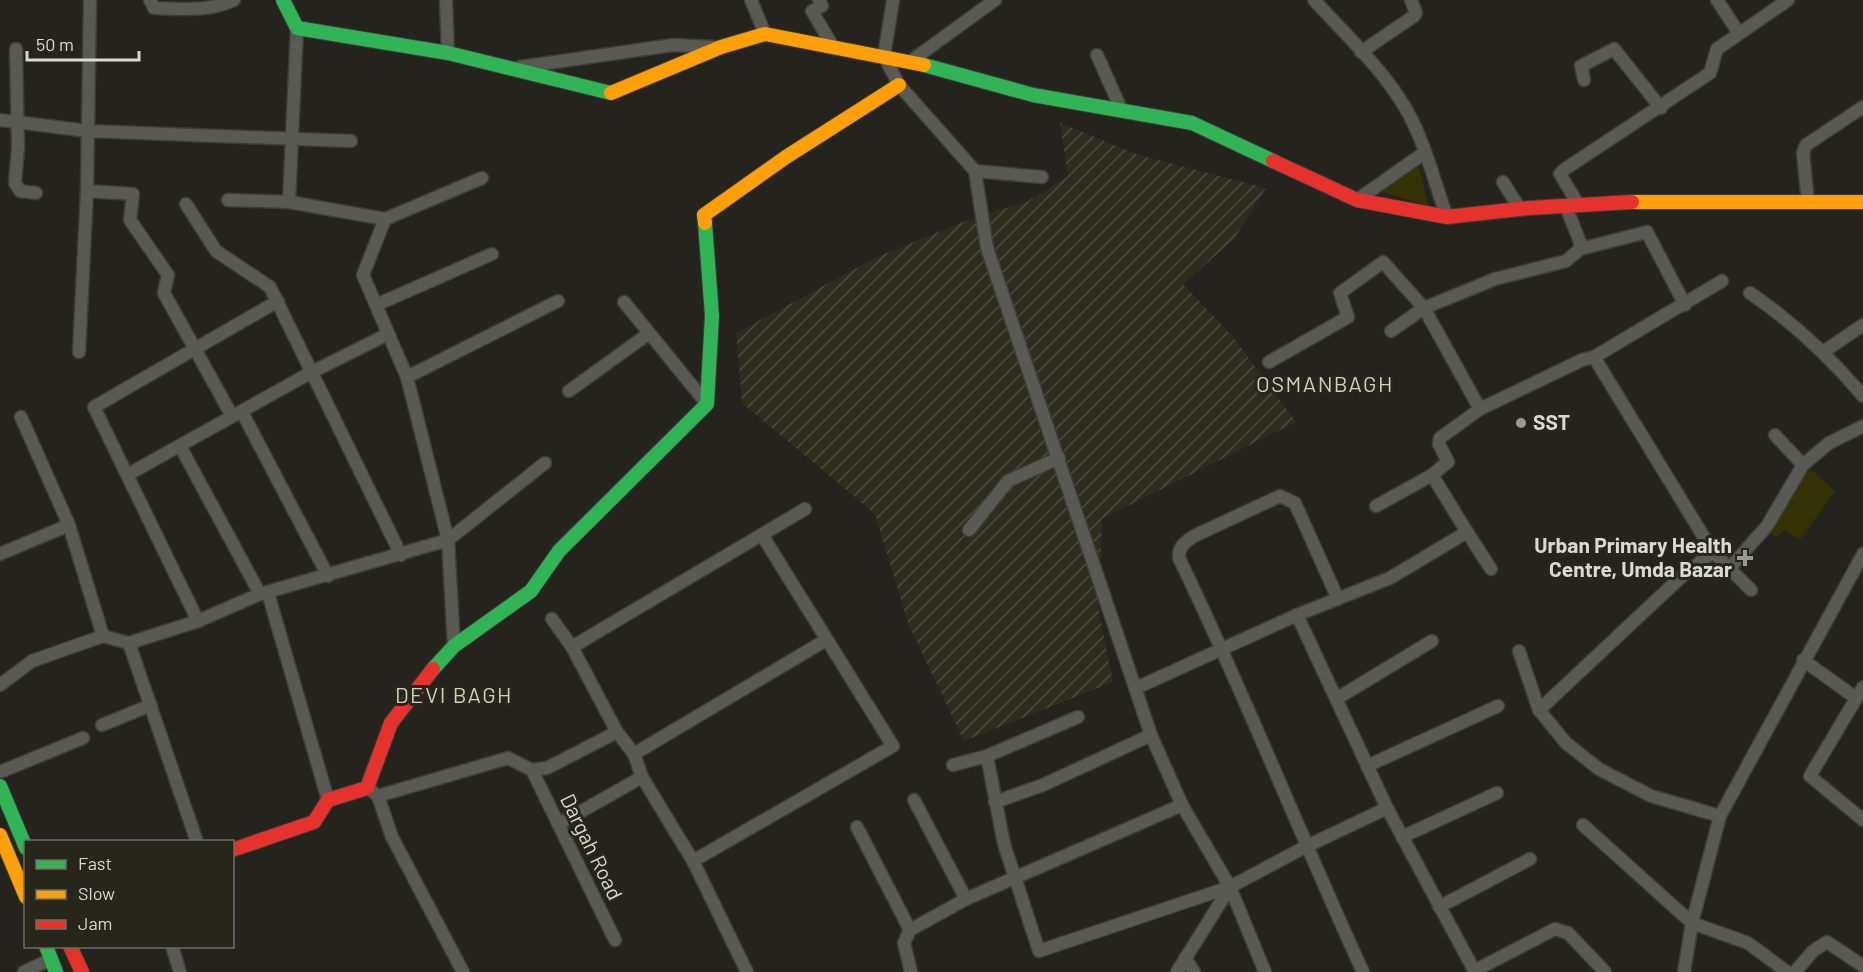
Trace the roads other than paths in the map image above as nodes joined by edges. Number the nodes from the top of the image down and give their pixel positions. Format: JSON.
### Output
{"nodes":[{"id":1,"x":90,"y":0,"type":"edge"},
{"id":2,"x":150,"y":0,"type":"edge"},
{"id":3,"x":234,"y":0,"type":"edge"},
{"id":4,"x":283,"y":0,"type":"edge"},
{"id":5,"x":446,"y":0,"type":"edge"},
{"id":6,"x":751,"y":0,"type":"edge"},
{"id":7,"x":819,"y":0,"type":"edge"},
{"id":8,"x":893,"y":0,"type":"edge"},
{"id":9,"x":995,"y":0,"type":"edge"},
{"id":10,"x":1314,"y":0,"type":"edge"},
{"id":11,"x":1411,"y":0,"type":"edge"},
{"id":12,"x":1717,"y":0,"type":"edge"},
{"id":13,"x":1788,"y":0,"type":"edge"},
{"id":14,"x":198,"y":5,"type":"edge"},
{"id":15,"x":297,"y":28,"type":"junction"},
{"id":16,"x":1738,"y":32,"type":"junction"},
{"id":17,"x":765,"y":34,"type":"junction"},
{"id":18,"x":832,"y":45,"type":"junction"},
{"id":19,"x":721,"y":47,"type":"junction"},
{"id":20,"x":16,"y":49,"type":"dead end"},
{"id":21,"x":1361,"y":52,"type":"junction"},
{"id":22,"x":448,"y":53,"type":"junction"},
{"id":23,"x":1097,"y":55,"type":"dead end"},
{"id":24,"x":884,"y":56,"type":"junction"},
{"id":25,"x":911,"y":61,"type":"junction"},
{"id":26,"x":516,"y":68,"type":"junction"},
{"id":27,"x":1584,"y":80,"type":"dead end"},
{"id":28,"x":899,"y":85,"type":"junction"},
{"id":29,"x":1863,"y":107,"type":"edge"},
{"id":30,"x":1661,"y":108,"type":"junction"},
{"id":31,"x":1122,"y":111,"type":"junction"},
{"id":32,"x":0,"y":120,"type":"edge"},
{"id":33,"x":17,"y":121,"type":"junction"},
{"id":34,"x":88,"y":131,"type":"junction"},
{"id":35,"x":291,"y":137,"type":"junction"},
{"id":36,"x":351,"y":141,"type":"dead end"},
{"id":37,"x":1424,"y":153,"type":"junction"},
{"id":38,"x":975,"y":171,"type":"junction"},
{"id":39,"x":482,"y":177,"type":"dead end"},
{"id":40,"x":1042,"y":177,"type":"dead end"},
{"id":41,"x":1503,"y":182,"type":"dead end"},
{"id":42,"x":87,"y":191,"type":"junction"},
{"id":43,"x":36,"y":193,"type":"dead end"},
{"id":44,"x":228,"y":200,"type":"dead end"},
{"id":45,"x":1357,"y":200,"type":"junction"},
{"id":46,"x":289,"y":202,"type":"junction"},
{"id":47,"x":1808,"y":202,"type":"junction"},
{"id":48,"x":1863,"y":202,"type":"edge"},
{"id":49,"x":186,"y":204,"type":"dead end"},
{"id":50,"x":1572,"y":206,"type":"junction"},
{"id":51,"x":1520,"y":209,"type":"junction"},
{"id":52,"x":1447,"y":216,"type":"junction"},
{"id":53,"x":385,"y":219,"type":"junction"},
{"id":54,"x":1580,"y":249,"type":"junction"},
{"id":55,"x":492,"y":254,"type":"dead end"},
{"id":56,"x":1722,"y":281,"type":"dead end"},
{"id":57,"x":1750,"y":293,"type":"dead end"},
{"id":58,"x":558,"y":301,"type":"dead end"},
{"id":59,"x":278,"y":302,"type":"junction"},
{"id":60,"x":624,"y":302,"type":"dead end"},
{"id":61,"x":376,"y":305,"type":"junction"},
{"id":62,"x":1685,"y":305,"type":"junction"},
{"id":63,"x":1424,"y":308,"type":"junction"},
{"id":64,"x":1863,"y":325,"type":"edge"},
{"id":65,"x":1391,"y":331,"type":"dead end"},
{"id":66,"x":388,"y":334,"type":"junction"},
{"id":67,"x":648,"y":334,"type":"junction"},
{"id":68,"x":194,"y":349,"type":"junction"},
{"id":69,"x":79,"y":352,"type":"dead end"},
{"id":70,"x":1823,"y":352,"type":"junction"},
{"id":71,"x":1594,"y":357,"type":"junction"},
{"id":72,"x":1269,"y":362,"type":"dead end"},
{"id":73,"x":310,"y":374,"type":"junction"},
{"id":74,"x":407,"y":377,"type":"junction"},
{"id":75,"x":569,"y":391,"type":"dead end"},
{"id":76,"x":1863,"y":396,"type":"edge"},
{"id":77,"x":707,"y":404,"type":"junction"},
{"id":78,"x":1480,"y":409,"type":"junction"},
{"id":79,"x":237,"y":414,"type":"junction"},
{"id":80,"x":21,"y":417,"type":"dead end"},
{"id":81,"x":1863,"y":426,"type":"edge"},
{"id":82,"x":1775,"y":435,"type":"dead end"},
{"id":83,"x":180,"y":446,"type":"junction"},
{"id":84,"x":1059,"y":458,"type":"junction"},
{"id":85,"x":545,"y":463,"type":"dead end"},
{"id":86,"x":1803,"y":465,"type":"junction"},
{"id":87,"x":127,"y":475,"type":"junction"},
{"id":88,"x":1432,"y":475,"type":"junction"},
{"id":89,"x":1376,"y":506,"type":"dead end"},
{"id":90,"x":805,"y":509,"type":"dead end"},
{"id":91,"x":69,"y":525,"type":"junction"},
{"id":92,"x":969,"y":530,"type":"dead end"},
{"id":93,"x":1467,"y":532,"type":"junction"},
{"id":94,"x":762,"y":535,"type":"junction"},
{"id":95,"x":448,"y":540,"type":"junction"},
{"id":96,"x":1713,"y":552,"type":"junction"},
{"id":97,"x":0,"y":554,"type":"edge"},
{"id":98,"x":1863,"y":554,"type":"edge"},
{"id":99,"x":401,"y":555,"type":"junction"},
{"id":100,"x":1491,"y":569,"type":"dead end"},
{"id":101,"x":1728,"y":570,"type":"junction"},
{"id":102,"x":328,"y":576,"type":"junction"},
{"id":103,"x":1751,"y":590,"type":"dead end"},
{"id":104,"x":264,"y":593,"type":"junction"},
{"id":105,"x":1338,"y":599,"type":"junction"},
{"id":106,"x":1297,"y":615,"type":"junction"},
{"id":107,"x":552,"y":620,"type":"dead end"},
{"id":108,"x":198,"y":621,"type":"junction"},
{"id":109,"x":103,"y":636,"type":"junction"},
{"id":110,"x":826,"y":640,"type":"junction"},
{"id":111,"x":1432,"y":641,"type":"dead end"},
{"id":112,"x":129,"y":643,"type":"junction"},
{"id":113,"x":454,"y":646,"type":"junction"},
{"id":114,"x":572,"y":648,"type":"junction"},
{"id":115,"x":1222,"y":648,"type":"junction"},
{"id":116,"x":1519,"y":651,"type":"dead end"},
{"id":117,"x":1803,"y":660,"type":"junction"},
{"id":118,"x":0,"y":686,"type":"edge"},
{"id":119,"x":1136,"y":688,"type":"junction"},
{"id":120,"x":1860,"y":693,"type":"edge"},
{"id":121,"x":1336,"y":699,"type":"junction"},
{"id":122,"x":151,"y":705,"type":"junction"},
{"id":123,"x":1498,"y":706,"type":"dead end"},
{"id":124,"x":1539,"y":710,"type":"junction"},
{"id":125,"x":1077,"y":717,"type":"dead end"},
{"id":126,"x":102,"y":725,"type":"dead end"},
{"id":127,"x":617,"y":732,"type":"junction"},
{"id":128,"x":1151,"y":735,"type":"junction"},
{"id":129,"x":83,"y":738,"type":"dead end"},
{"id":130,"x":634,"y":754,"type":"junction"},
{"id":131,"x":987,"y":756,"type":"junction"},
{"id":132,"x":953,"y":765,"type":"dead end"},
{"id":133,"x":1367,"y":766,"type":"junction"},
{"id":134,"x":532,"y":770,"type":"junction"},
{"id":135,"x":0,"y":772,"type":"edge"},
{"id":136,"x":642,"y":777,"type":"junction"},
{"id":137,"x":0,"y":786,"type":"edge"},
{"id":138,"x":372,"y":792,"type":"junction"},
{"id":139,"x":1497,"y":793,"type":"dead end"},
{"id":140,"x":328,"y":800,"type":"junction"},
{"id":141,"x":914,"y":800,"type":"dead end"},
{"id":142,"x":994,"y":802,"type":"junction"},
{"id":143,"x":1182,"y":805,"type":"junction"},
{"id":144,"x":1387,"y":808,"type":"junction"},
{"id":145,"x":1720,"y":816,"type":"junction"},
{"id":146,"x":1863,"y":820,"type":"edge"},
{"id":147,"x":559,"y":824,"type":"junction"},
{"id":148,"x":1582,"y":825,"type":"dead end"},
{"id":149,"x":857,"y":827,"type":"dead end"},
{"id":150,"x":0,"y":835,"type":"edge"},
{"id":151,"x":1402,"y":837,"type":"junction"},
{"id":152,"x":196,"y":840,"type":"edge"},
{"id":153,"x":24,"y":843,"type":"edge"},
{"id":154,"x":1305,"y":847,"type":"junction"},
{"id":155,"x":234,"y":849,"type":"edge"},
{"id":156,"x":1530,"y":859,"type":"dead end"},
{"id":157,"x":693,"y":861,"type":"junction"},
{"id":158,"x":1014,"y":879,"type":"junction"},
{"id":159,"x":1230,"y":887,"type":"junction"},
{"id":160,"x":24,"y":892,"type":"edge"},
{"id":161,"x":966,"y":898,"type":"junction"},
{"id":162,"x":1439,"y":907,"type":"junction"},
{"id":163,"x":1692,"y":923,"type":"junction"},
{"id":164,"x":910,"y":930,"type":"junction"},
{"id":165,"x":615,"y":940,"type":"dead end"},
{"id":166,"x":71,"y":948,"type":"edge"},
{"id":167,"x":173,"y":948,"type":"edge"},
{"id":168,"x":1185,"y":958,"type":"junction"},
{"id":169,"x":51,"y":959,"type":"edge"},
{"id":170,"x":1863,"y":966,"type":"edge"},
{"id":171,"x":1474,"y":971,"type":"edge"},
{"id":172,"x":24,"y":972,"type":"edge"},
{"id":173,"x":82,"y":972,"type":"edge"},
{"id":174,"x":180,"y":972,"type":"edge"},
{"id":175,"x":463,"y":972,"type":"edge"},
{"id":176,"x":747,"y":972,"type":"edge"},
{"id":177,"x":911,"y":972,"type":"edge"},
{"id":178,"x":1178,"y":972,"type":"edge"},
{"id":179,"x":1194,"y":972,"type":"edge"},
{"id":180,"x":1265,"y":972,"type":"edge"},
{"id":181,"x":1363,"y":972,"type":"edge"},
{"id":182,"x":1605,"y":972,"type":"edge"},
{"id":183,"x":1684,"y":972,"type":"edge"},
{"id":184,"x":1787,"y":972,"type":"edge"},
{"id":185,"x":1795,"y":972,"type":"edge"}],
"edges":[{"from":1,"to":34,"type":"street"},
{"from":2,"to":14,"type":"street"},
{"from":3,"to":14,"type":"street"},
{"from":4,"to":15,"type":"main road"},
{"from":5,"to":22,"type":"street"},
{"from":6,"to":17,"type":"street"},
{"from":7,"to":18,"type":"street"},
{"from":8,"to":24,"type":"street"},
{"from":9,"to":25,"type":"street"},
{"from":10,"to":21,"type":"street"},
{"from":11,"to":21,"type":"street"},
{"from":12,"to":16,"type":"street"},
{"from":13,"to":16,"type":"street"},
{"from":15,"to":22,"type":"main road"},
{"from":15,"to":35,"type":"street"},
{"from":16,"to":30,"type":"street"},
{"from":17,"to":18,"type":"main road"},
{"from":17,"to":19,"type":"main road"},
{"from":18,"to":24,"type":"main road"},
{"from":19,"to":26,"type":"street"},
{"from":19,"to":26,"type":"main road"},
{"from":20,"to":33,"type":"street"},
{"from":21,"to":37,"type":"street"},
{"from":22,"to":26,"type":"main road"},
{"from":23,"to":31,"type":"street"},
{"from":24,"to":25,"type":"main road"},
{"from":24,"to":28,"type":"street"},
{"from":25,"to":31,"type":"main road"},
{"from":27,"to":30,"type":"street"},
{"from":28,"to":38,"type":"street"},
{"from":28,"to":77,"type":"main road"},
{"from":29,"to":47,"type":"street"},
{"from":30,"to":50,"type":"street"},
{"from":31,"to":45,"type":"main road"},
{"from":32,"to":33,"type":"street"},
{"from":33,"to":34,"type":"street"},
{"from":33,"to":43,"type":"street"},
{"from":34,"to":35,"type":"street"},
{"from":34,"to":42,"type":"street"},
{"from":35,"to":36,"type":"street"},
{"from":35,"to":46,"type":"street"},
{"from":37,"to":45,"type":"street"},
{"from":37,"to":52,"type":"street"},
{"from":38,"to":40,"type":"street"},
{"from":38,"to":84,"type":"street"},
{"from":39,"to":53,"type":"street"},
{"from":41,"to":51,"type":"street"},
{"from":42,"to":68,"type":"street"},
{"from":42,"to":69,"type":"street"},
{"from":44,"to":46,"type":"street"},
{"from":45,"to":52,"type":"main road"},
{"from":46,"to":53,"type":"street"},
{"from":47,"to":48,"type":"main road"},
{"from":47,"to":50,"type":"main road"},
{"from":49,"to":59,"type":"street"},
{"from":50,"to":51,"type":"main road"},
{"from":50,"to":54,"type":"street"},
{"from":51,"to":52,"type":"main road"},
{"from":53,"to":61,"type":"street"},
{"from":54,"to":62,"type":"street"},
{"from":54,"to":63,"type":"street"},
{"from":55,"to":61,"type":"street"},
{"from":56,"to":62,"type":"street"},
{"from":57,"to":70,"type":"street"},
{"from":58,"to":74,"type":"street"},
{"from":59,"to":68,"type":"street"},
{"from":59,"to":73,"type":"street"},
{"from":60,"to":67,"type":"street"},
{"from":61,"to":66,"type":"street"},
{"from":62,"to":71,"type":"street"},
{"from":63,"to":65,"type":"street"},
{"from":63,"to":72,"type":"street"},
{"from":63,"to":78,"type":"street"},
{"from":64,"to":70,"type":"street"},
{"from":66,"to":73,"type":"street"},
{"from":66,"to":74,"type":"street"},
{"from":67,"to":75,"type":"street"},
{"from":67,"to":77,"type":"street"},
{"from":68,"to":79,"type":"street"},
{"from":68,"to":87,"type":"street"},
{"from":70,"to":76,"type":"street"},
{"from":71,"to":78,"type":"street"},
{"from":71,"to":96,"type":"street"},
{"from":73,"to":79,"type":"street"},
{"from":73,"to":99,"type":"street"},
{"from":74,"to":95,"type":"street"},
{"from":77,"to":113,"type":"main road"},
{"from":78,"to":88,"type":"street"},
{"from":79,"to":83,"type":"street"},
{"from":79,"to":102,"type":"street"},
{"from":80,"to":91,"type":"street"},
{"from":81,"to":86,"type":"street"},
{"from":82,"to":86,"type":"street"},
{"from":83,"to":87,"type":"street"},
{"from":83,"to":104,"type":"street"},
{"from":84,"to":92,"type":"street"},
{"from":84,"to":119,"type":"street"},
{"from":85,"to":95,"type":"street"},
{"from":86,"to":101,"type":"street"},
{"from":87,"to":108,"type":"street"},
{"from":88,"to":89,"type":"street"},
{"from":88,"to":93,"type":"street"},
{"from":90,"to":94,"type":"street"},
{"from":91,"to":97,"type":"street"},
{"from":91,"to":109,"type":"street"},
{"from":93,"to":100,"type":"street"},
{"from":93,"to":105,"type":"street"},
{"from":94,"to":110,"type":"street"},
{"from":94,"to":114,"type":"street"},
{"from":95,"to":99,"type":"street"},
{"from":95,"to":113,"type":"street"},
{"from":96,"to":101,"type":"street"},
{"from":96,"to":124,"type":"street"},
{"from":98,"to":117,"type":"street"},
{"from":99,"to":102,"type":"street"},
{"from":101,"to":103,"type":"street"},
{"from":102,"to":104,"type":"street"},
{"from":104,"to":108,"type":"street"},
{"from":104,"to":140,"type":"street"},
{"from":105,"to":106,"type":"street"},
{"from":105,"to":115,"type":"street"},
{"from":106,"to":115,"type":"street"},
{"from":106,"to":121,"type":"street"},
{"from":107,"to":114,"type":"street"},
{"from":108,"to":112,"type":"street"},
{"from":109,"to":112,"type":"street"},
{"from":109,"to":118,"type":"street"},
{"from":110,"to":130,"type":"street"},
{"from":110,"to":157,"type":"street"},
{"from":111,"to":121,"type":"street"},
{"from":112,"to":122,"type":"street"},
{"from":113,"to":138,"type":"main road"},
{"from":114,"to":127,"type":"street"},
{"from":115,"to":119,"type":"street"},
{"from":115,"to":154,"type":"street"},
{"from":116,"to":124,"type":"street"},
{"from":117,"to":120,"type":"street"},
{"from":117,"to":145,"type":"street"},
{"from":119,"to":128,"type":"street"},
{"from":120,"to":146,"type":"street"},
{"from":121,"to":133,"type":"street"},
{"from":122,"to":126,"type":"street"},
{"from":122,"to":152,"type":"street"},
{"from":123,"to":133,"type":"street"},
{"from":124,"to":145,"type":"street"},
{"from":125,"to":131,"type":"street"},
{"from":127,"to":130,"type":"street"},
{"from":127,"to":134,"type":"street"},
{"from":128,"to":142,"type":"street"},
{"from":128,"to":143,"type":"street"},
{"from":129,"to":135,"type":"street"},
{"from":130,"to":136,"type":"street"},
{"from":131,"to":132,"type":"street"},
{"from":131,"to":142,"type":"street"},
{"from":133,"to":144,"type":"street"},
{"from":134,"to":138,"type":"street"},
{"from":134,"to":147,"type":"street","name":"Dargah Road"},
{"from":136,"to":147,"type":"street"},
{"from":136,"to":157,"type":"street"},
{"from":137,"to":153,"type":"main road"},
{"from":138,"to":140,"type":"main road"},
{"from":138,"to":175,"type":"street"},
{"from":139,"to":151,"type":"street"},
{"from":140,"to":155,"type":"main road"},
{"from":141,"to":161,"type":"street"},
{"from":142,"to":158,"type":"street"},
{"from":143,"to":158,"type":"street"},
{"from":143,"to":159,"type":"street"},
{"from":144,"to":151,"type":"street"},
{"from":144,"to":154,"type":"street"},
{"from":145,"to":163,"type":"street"},
{"from":147,"to":165,"type":"street","name":"Dargah Road"},
{"from":148,"to":163,"type":"street"},
{"from":149,"to":164,"type":"street"},
{"from":150,"to":160,"type":"main road"},
{"from":151,"to":162,"type":"street"},
{"from":154,"to":159,"type":"street"},
{"from":154,"to":181,"type":"street"},
{"from":156,"to":162,"type":"street"},
{"from":157,"to":176,"type":"street"},
{"from":158,"to":159,"type":"street"},
{"from":158,"to":161,"type":"street"},
{"from":159,"to":168,"type":"street"},
{"from":159,"to":180,"type":"street"},
{"from":161,"to":164,"type":"street"},
{"from":162,"to":171,"type":"street"},
{"from":163,"to":183,"type":"street"},
{"from":163,"to":184,"type":"street"},
{"from":164,"to":177,"type":"street"},
{"from":166,"to":173,"type":"main road"},
{"from":167,"to":174,"type":"street"},
{"from":168,"to":178,"type":"street"},
{"from":168,"to":179,"type":"street"},
{"from":169,"to":172,"type":"street"},
{"from":170,"to":185,"type":"street"},
{"from":171,"to":182,"type":"street"}]}
